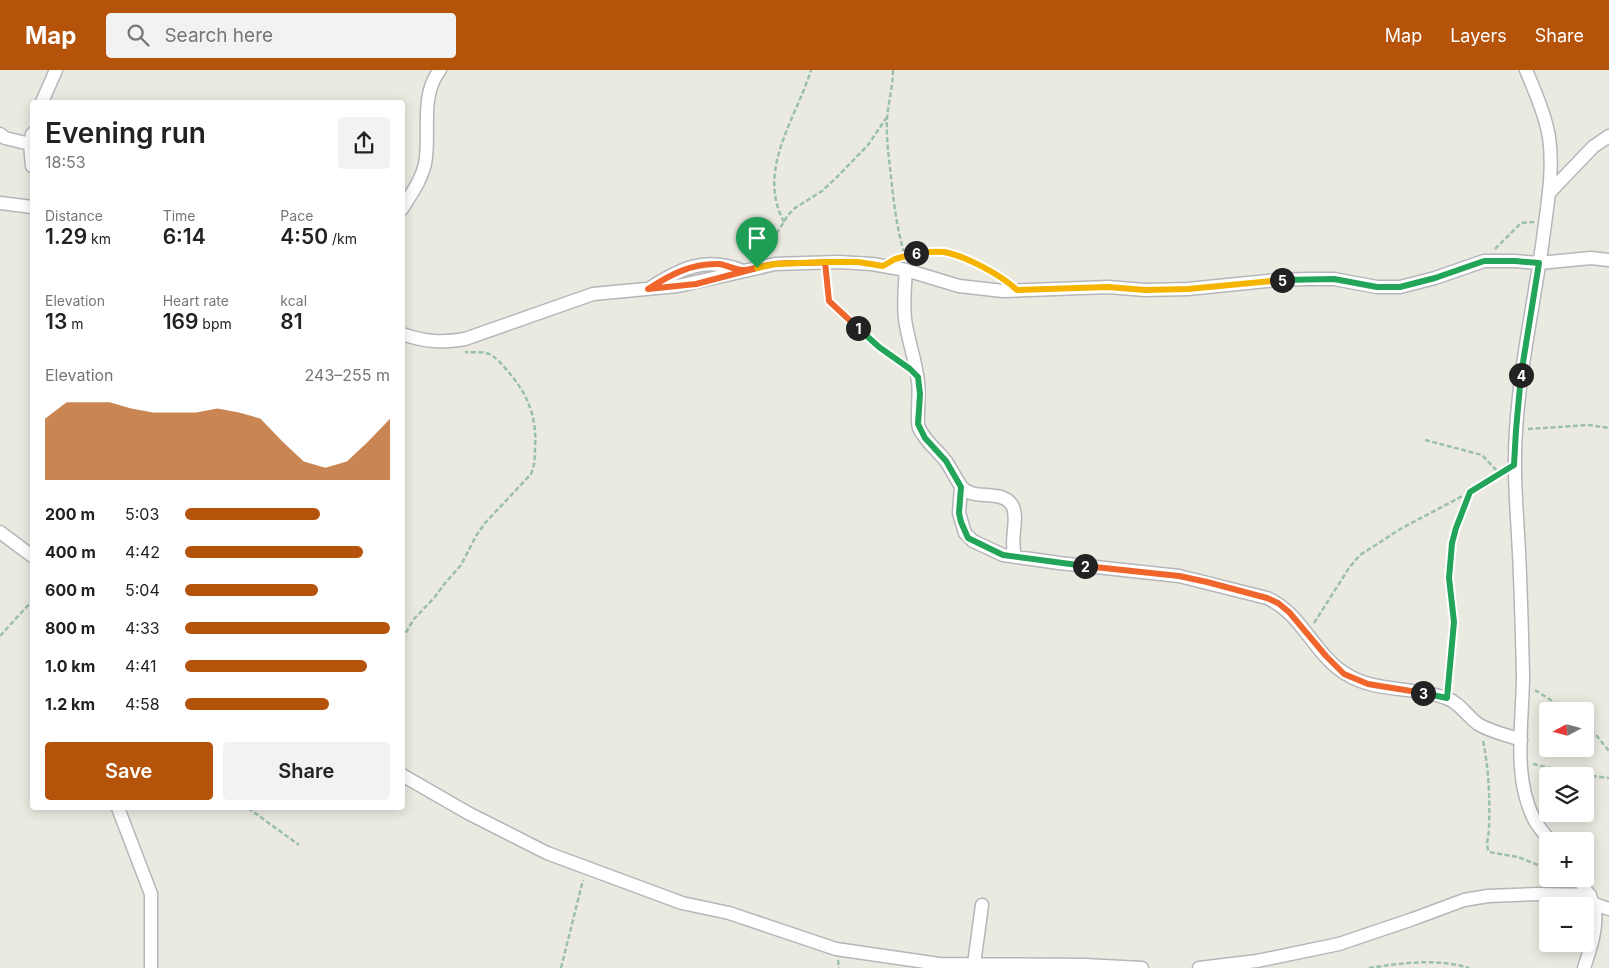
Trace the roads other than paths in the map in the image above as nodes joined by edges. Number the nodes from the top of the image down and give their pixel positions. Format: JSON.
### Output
{"nodes":[{"id":1,"x":56,"y":70,"type":"edge"},
{"id":2,"x":440,"y":70,"type":"edge"},
{"id":3,"x":1526,"y":70,"type":"edge"},
{"id":4,"x":43,"y":100,"type":"edge"},
{"id":5,"x":0,"y":134,"type":"edge"},
{"id":6,"x":1609,"y":136,"type":"edge"},
{"id":7,"x":30,"y":139,"type":"edge"},
{"id":8,"x":1549,"y":193,"type":"junction"},
{"id":9,"x":0,"y":203,"type":"edge"},
{"id":10,"x":405,"y":204,"type":"edge"},
{"id":11,"x":30,"y":207,"type":"edge"},
{"id":12,"x":1609,"y":260,"type":"edge"},
{"id":13,"x":1539,"y":263,"type":"junction"},
{"id":14,"x":906,"y":270,"type":"junction"},
{"id":15,"x":743,"y":271,"type":"junction"},
{"id":16,"x":648,"y":289,"type":"junction"},
{"id":17,"x":405,"y":335,"type":"edge"},
{"id":18,"x":961,"y":487,"type":"junction"},
{"id":19,"x":0,"y":532,"type":"edge"},
{"id":20,"x":30,"y":554,"type":"edge"},
{"id":21,"x":1016,"y":558,"type":"junction"},
{"id":22,"x":1521,"y":740,"type":"junction"},
{"id":23,"x":405,"y":777,"type":"edge"},
{"id":24,"x":119,"y":810,"type":"edge"},
{"id":25,"x":1543,"y":832,"type":"edge"},
{"id":26,"x":1565,"y":897,"type":"edge"},
{"id":27,"x":1594,"y":901,"type":"edge"},
{"id":28,"x":982,"y":905,"type":"dead end"},
{"id":29,"x":1609,"y":909,"type":"edge"},
{"id":30,"x":1588,"y":952,"type":"edge"},
{"id":31,"x":974,"y":964,"type":"junction"},
{"id":32,"x":151,"y":968,"type":"edge"},
{"id":33,"x":1142,"y":968,"type":"edge"},
{"id":34,"x":1199,"y":968,"type":"edge"},
{"id":35,"x":1584,"y":968,"type":"edge"}],
"edges":[{"from":1,"to":4,"type":"street"},
{"from":2,"to":10,"type":"street"},
{"from":3,"to":8,"type":"street"},
{"from":5,"to":7,"type":"street"},
{"from":6,"to":8,"type":"street"},
{"from":8,"to":13,"type":"street"},
{"from":9,"to":11,"type":"street"},
{"from":12,"to":13,"type":"street"},
{"from":13,"to":14,"type":"street"},
{"from":13,"to":22,"type":"street"},
{"from":14,"to":15,"type":"street"},
{"from":14,"to":18,"type":"street"},
{"from":15,"to":16,"type":"street"},
{"from":15,"to":16,"type":"street"},
{"from":16,"to":17,"type":"street"},
{"from":18,"to":21,"type":"street"},
{"from":18,"to":21,"type":"street"},
{"from":19,"to":20,"type":"street"},
{"from":21,"to":22,"type":"street"},
{"from":22,"to":25,"type":"street"},
{"from":23,"to":31,"type":"street"},
{"from":24,"to":32,"type":"street"},
{"from":26,"to":34,"type":"street"},
{"from":27,"to":29,"type":"street"},
{"from":28,"to":31,"type":"street"},
{"from":30,"to":35,"type":"street"},
{"from":31,"to":33,"type":"street"}]}
